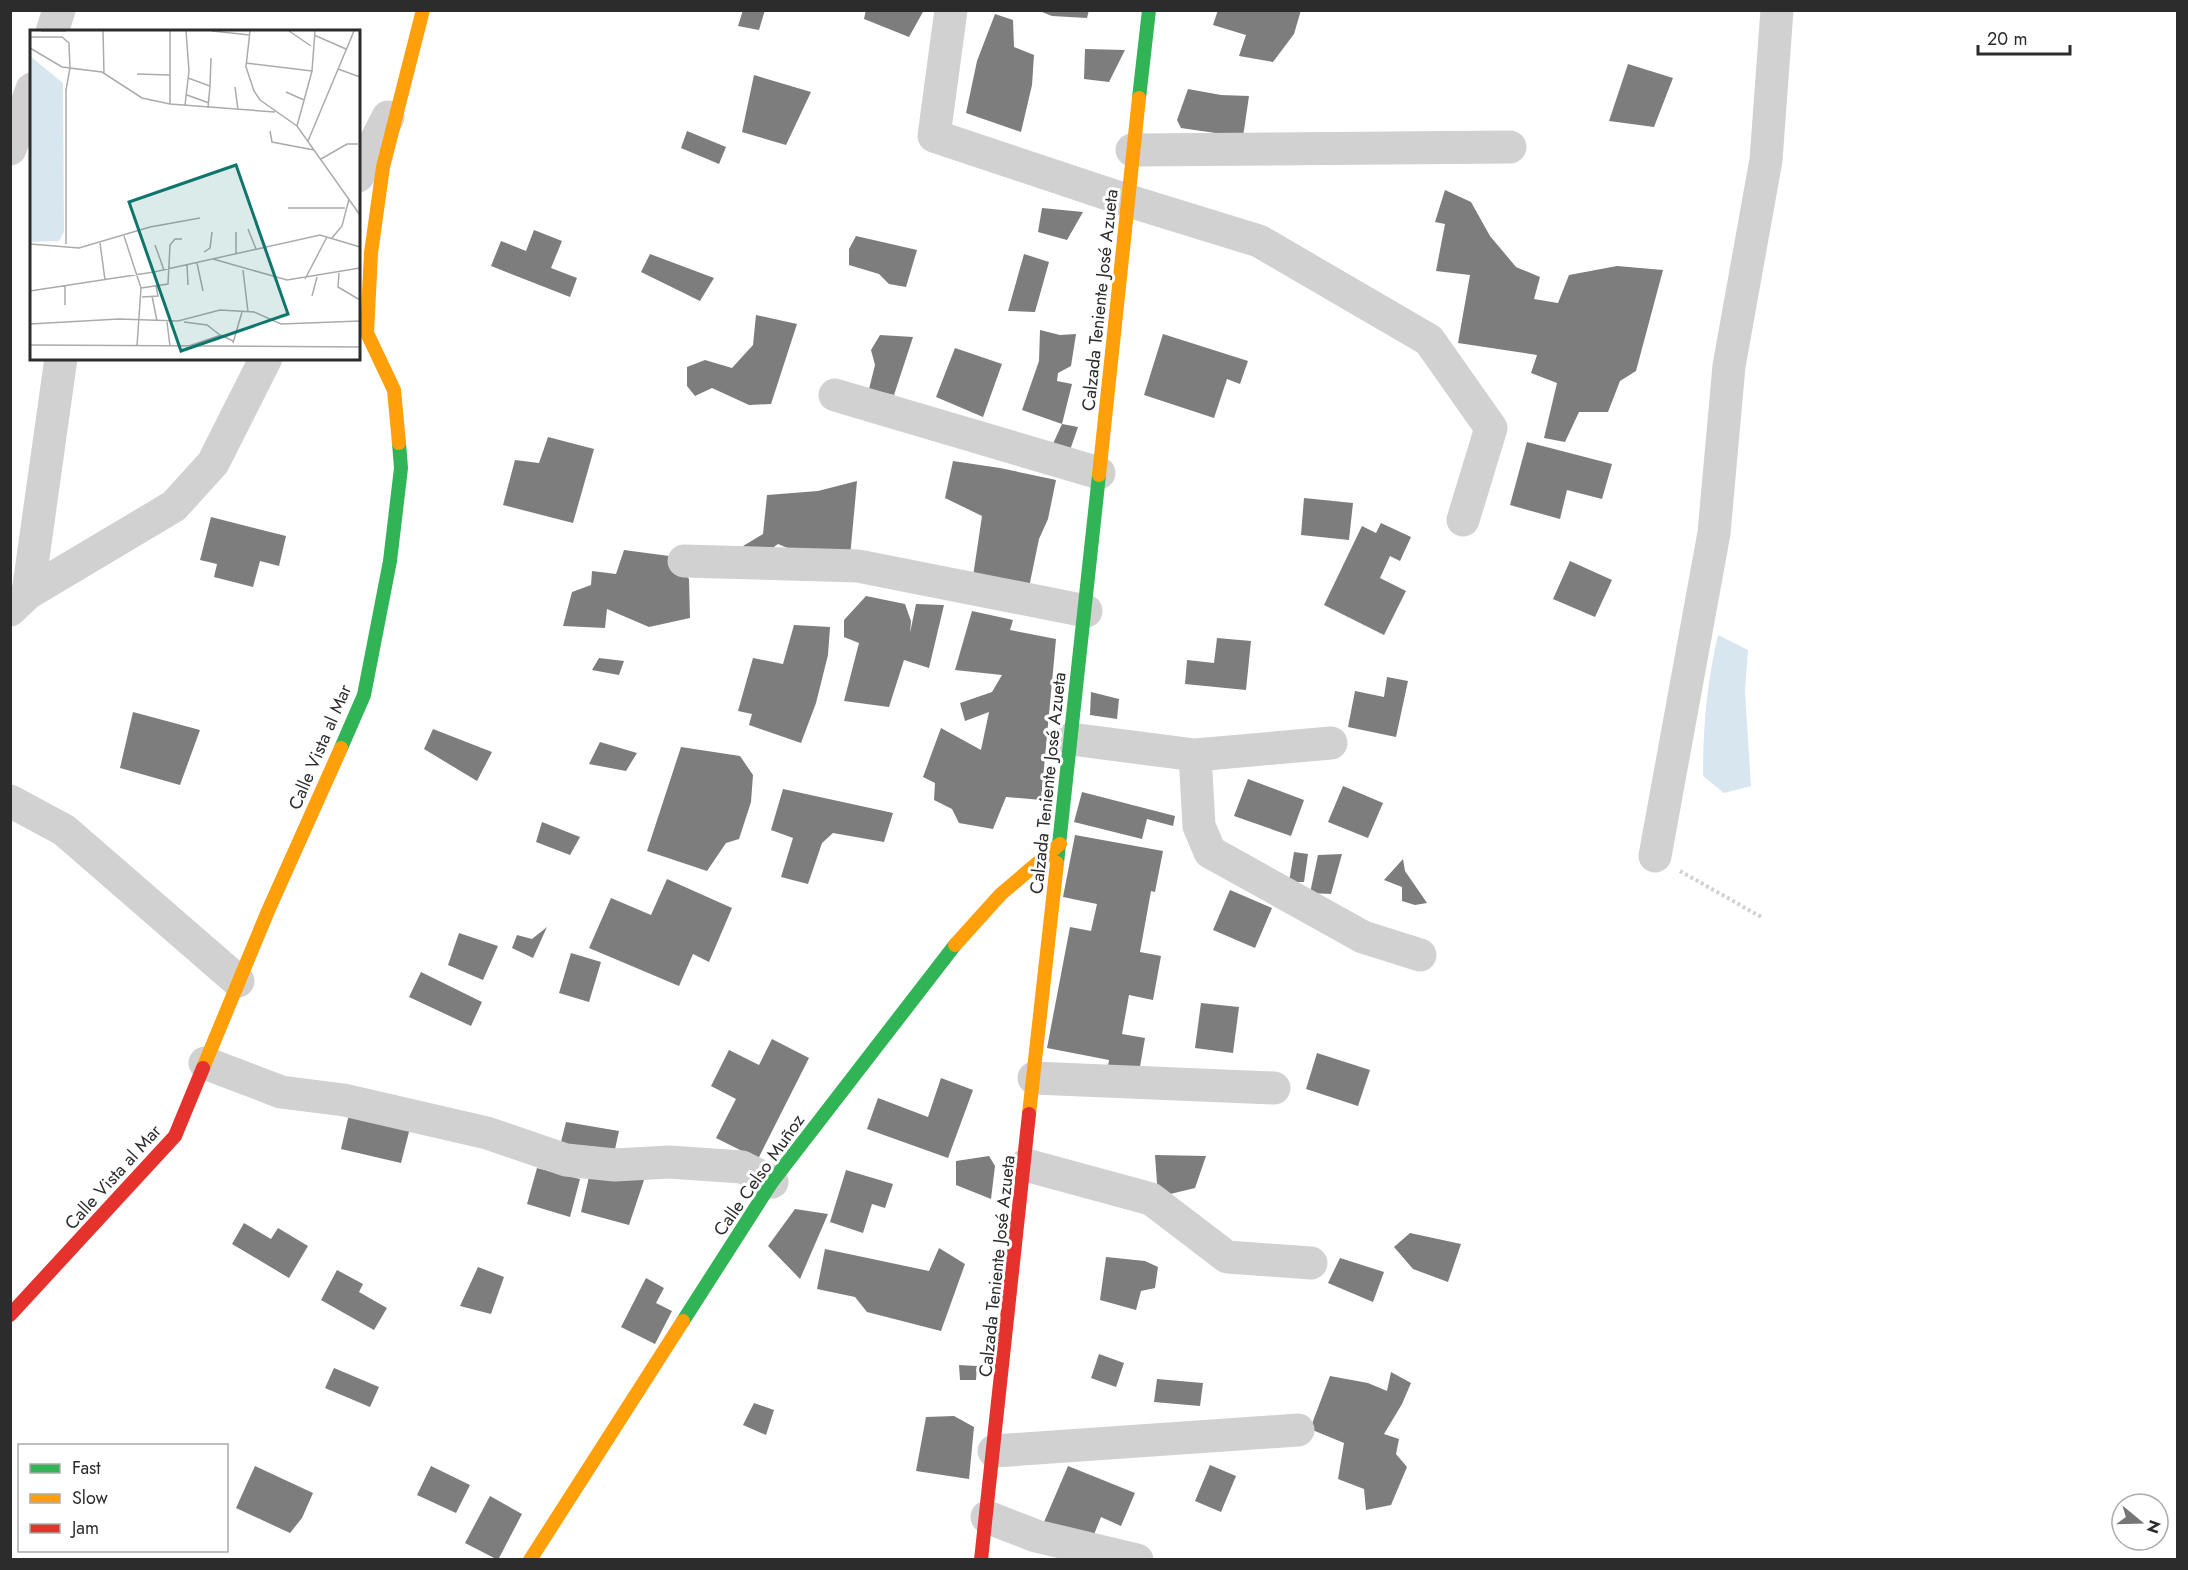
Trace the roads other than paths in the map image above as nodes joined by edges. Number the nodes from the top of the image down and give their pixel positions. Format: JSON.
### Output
{"nodes":[{"id":1,"x":59,"y":10,"type":"edge"},
{"id":2,"x":423,"y":10,"type":"edge"},
{"id":3,"x":951,"y":10,"type":"edge"},
{"id":4,"x":1149,"y":10,"type":"edge"},
{"id":5,"x":1777,"y":10,"type":"edge"},
{"id":6,"x":53,"y":30,"type":"edge"},
{"id":7,"x":30,"y":94,"type":"edge"},
{"id":8,"x":399,"y":97,"type":"junction"},
{"id":9,"x":1510,"y":147,"type":"dead end"},
{"id":10,"x":10,"y":149,"type":"edge"},
{"id":11,"x":1132,"y":150,"type":"junction"},
{"id":12,"x":360,"y":172,"type":"edge"},
{"id":13,"x":1129,"y":201,"type":"junction"},
{"id":14,"x":61,"y":360,"type":"edge"},
{"id":15,"x":265,"y":360,"type":"edge"},
{"id":16,"x":835,"y":395,"type":"dead end"},
{"id":17,"x":1099,"y":473,"type":"junction"},
{"id":18,"x":1463,"y":520,"type":"dead end"},
{"id":19,"x":684,"y":561,"type":"dead end"},
{"id":20,"x":19,"y":602,"type":"edge"},
{"id":21,"x":1086,"y":611,"type":"junction"},
{"id":22,"x":1071,"y":739,"type":"junction"},
{"id":23,"x":1331,"y":743,"type":"dead end"},
{"id":24,"x":1195,"y":755,"type":"junction"},
{"id":25,"x":10,"y":801,"type":"edge"},
{"id":26,"x":1060,"y":844,"type":"junction"},
{"id":27,"x":1655,"y":856,"type":"road end"},
{"id":28,"x":1420,"y":955,"type":"dead end"},
{"id":29,"x":238,"y":981,"type":"junction"},
{"id":30,"x":205,"y":1063,"type":"junction"},
{"id":31,"x":1034,"y":1078,"type":"junction"},
{"id":32,"x":1274,"y":1088,"type":"dead end"},
{"id":33,"x":1026,"y":1165,"type":"junction"},
{"id":34,"x":772,"y":1182,"type":"junction"},
{"id":35,"x":1311,"y":1263,"type":"dead end"},
{"id":36,"x":10,"y":1315,"type":"edge"},
{"id":37,"x":1298,"y":1430,"type":"dead end"},
{"id":38,"x":994,"y":1451,"type":"junction"},
{"id":39,"x":987,"y":1517,"type":"junction"},
{"id":40,"x":530,"y":1560,"type":"edge"},
{"id":41,"x":981,"y":1560,"type":"edge"},
{"id":42,"x":1137,"y":1560,"type":"edge"}],
"edges":[{"from":1,"to":6,"type":"street"},
{"from":2,"to":8,"type":"street","name":"Calle Vista al Mar"},
{"from":3,"to":13,"type":"street"},
{"from":4,"to":11,"type":"street","name":"Calzada Teniente José Azueta"},
{"from":5,"to":27,"type":"street"},
{"from":7,"to":10,"type":"street"},
{"from":8,"to":12,"type":"street"},
{"from":8,"to":29,"type":"street","name":"Calle Vista al Mar"},
{"from":9,"to":11,"type":"street"},
{"from":11,"to":13,"type":"street","name":"Calzada Teniente José Azueta"},
{"from":13,"to":17,"type":"street","name":"Calzada Teniente José Azueta"},
{"from":13,"to":18,"type":"street"},
{"from":14,"to":20,"type":"street"},
{"from":15,"to":20,"type":"street"},
{"from":16,"to":17,"type":"street"},
{"from":17,"to":21,"type":"street","name":"Calzada Teniente José Azueta"},
{"from":19,"to":21,"type":"street"},
{"from":21,"to":22,"type":"street","name":"Calzada Teniente José Azueta"},
{"from":22,"to":24,"type":"street"},
{"from":22,"to":26,"type":"street","name":"Calzada Teniente José Azueta"},
{"from":23,"to":24,"type":"street"},
{"from":24,"to":28,"type":"street"},
{"from":25,"to":29,"type":"street"},
{"from":26,"to":31,"type":"street","name":"Calzada Teniente José Azueta"},
{"from":26,"to":34,"type":"street","name":"Calle Celso Muñoz"},
{"from":29,"to":30,"type":"street","name":"Calle Vista al Mar"},
{"from":30,"to":34,"type":"street"},
{"from":30,"to":36,"type":"street","name":"Calle Vista al Mar"},
{"from":31,"to":32,"type":"street"},
{"from":31,"to":33,"type":"street","name":"Calzada Teniente José Azueta"},
{"from":33,"to":35,"type":"street"},
{"from":33,"to":38,"type":"street","name":"Calzada Teniente José Azueta"},
{"from":34,"to":40,"type":"street","name":"Calle Celso Muñoz"},
{"from":37,"to":38,"type":"street"},
{"from":38,"to":39,"type":"street","name":"Calzada Teniente José Azueta"},
{"from":39,"to":41,"type":"street","name":"Calzada Teniente José Azueta"},
{"from":39,"to":42,"type":"street"}]}
